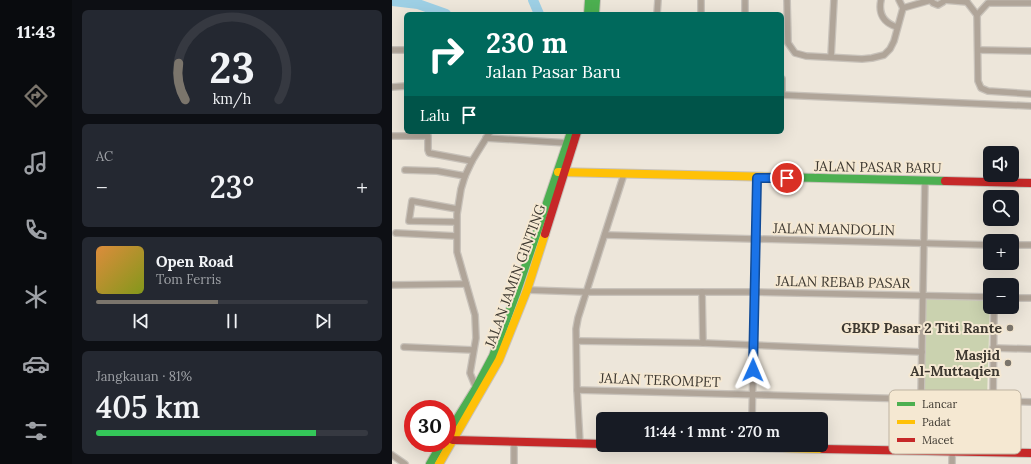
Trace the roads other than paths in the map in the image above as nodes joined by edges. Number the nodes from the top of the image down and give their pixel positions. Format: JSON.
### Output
{"nodes":[{"id":1,"x":589,"y":0,"type":"edge"},
{"id":2,"x":596,"y":0,"type":"edge"},
{"id":3,"x":658,"y":0,"type":"edge"},
{"id":4,"x":701,"y":0,"type":"edge"},
{"id":5,"x":745,"y":0,"type":"edge"},
{"id":6,"x":787,"y":0,"type":"edge"},
{"id":7,"x":834,"y":0,"type":"edge"},
{"id":8,"x":881,"y":0,"type":"edge"},
{"id":9,"x":899,"y":0,"type":"edge"},
{"id":10,"x":931,"y":0,"type":"edge"},
{"id":11,"x":944,"y":0,"type":"edge"},
{"id":12,"x":968,"y":1,"type":"edge"},
{"id":13,"x":987,"y":1,"type":"edge"},
{"id":14,"x":1031,"y":3,"type":"edge"},
{"id":15,"x":903,"y":8,"type":"junction"},
{"id":16,"x":588,"y":12,"type":"edge"},
{"id":17,"x":595,"y":12,"type":"edge"},
{"id":18,"x":658,"y":12,"type":"edge"},
{"id":19,"x":701,"y":12,"type":"edge"},
{"id":20,"x":745,"y":12,"type":"edge"},
{"id":21,"x":977,"y":15,"type":"junction"},
{"id":22,"x":897,"y":27,"type":"junction"},
{"id":23,"x":785,"y":43,"type":"edge"},
{"id":24,"x":392,"y":50,"type":"edge"},
{"id":25,"x":404,"y":50,"type":"edge"},
{"id":26,"x":978,"y":50,"type":"junction"},
{"id":27,"x":1031,"y":51,"type":"edge"},
{"id":28,"x":831,"y":57,"type":"junction"},
{"id":29,"x":404,"y":86,"type":"edge"},
{"id":30,"x":392,"y":87,"type":"edge"},
{"id":31,"x":784,"y":94,"type":"edge"},
{"id":32,"x":1031,"y":94,"type":"edge"},
{"id":33,"x":1031,"y":106,"type":"edge"},
{"id":34,"x":428,"y":134,"type":"edge"},
{"id":35,"x":489,"y":134,"type":"edge"},
{"id":36,"x":570,"y":134,"type":"edge"},
{"id":37,"x":576,"y":134,"type":"edge"},
{"id":38,"x":392,"y":136,"type":"edge"},
{"id":39,"x":486,"y":138,"type":"junction"},
{"id":40,"x":567,"y":143,"type":"junction"},
{"id":41,"x":472,"y":161,"type":"junction"},
{"id":42,"x":405,"y":170,"type":"dead end"},
{"id":43,"x":561,"y":173,"type":"junction"},
{"id":44,"x":624,"y":174,"type":"junction"},
{"id":45,"x":465,"y":176,"type":"junction"},
{"id":46,"x":757,"y":178,"type":"junction"},
{"id":47,"x":924,"y":181,"type":"junction"},
{"id":48,"x":1031,"y":184,"type":"edge"},
{"id":49,"x":457,"y":208,"type":"junction"},
{"id":50,"x":456,"y":222,"type":"junction"},
{"id":51,"x":396,"y":234,"type":"dead end"},
{"id":52,"x":605,"y":235,"type":"junction"},
{"id":53,"x":456,"y":236,"type":"junction"},
{"id":54,"x":756,"y":239,"type":"junction"},
{"id":55,"x":923,"y":243,"type":"junction"},
{"id":56,"x":983,"y":244,"type":"edge"},
{"id":57,"x":1019,"y":245,"type":"edge"},
{"id":58,"x":1031,"y":245,"type":"edge"},
{"id":59,"x":466,"y":284,"type":"junction"},
{"id":60,"x":392,"y":285,"type":"edge"},
{"id":61,"x":527,"y":290,"type":"junction"},
{"id":62,"x":586,"y":292,"type":"junction"},
{"id":63,"x":702,"y":292,"type":"junction"},
{"id":64,"x":754,"y":292,"type":"junction"},
{"id":65,"x":923,"y":296,"type":"junction"},
{"id":66,"x":983,"y":297,"type":"edge"},
{"id":67,"x":1019,"y":298,"type":"edge"},
{"id":68,"x":1031,"y":298,"type":"edge"},
{"id":69,"x":994,"y":314,"type":"edge"},
{"id":70,"x":576,"y":341,"type":"junction"},
{"id":71,"x":703,"y":343,"type":"junction"},
{"id":72,"x":753,"y":346,"type":"junction"},
{"id":73,"x":404,"y":347,"type":"dead end"},
{"id":74,"x":994,"y":348,"type":"junction"},
{"id":75,"x":1031,"y":349,"type":"edge"},
{"id":76,"x":473,"y":350,"type":"junction"},
{"id":77,"x":922,"y":352,"type":"junction"},
{"id":78,"x":476,"y":388,"type":"junction"},
{"id":79,"x":577,"y":390,"type":"junction"},
{"id":80,"x":920,"y":390,"type":"edge"},
{"id":81,"x":993,"y":390,"type":"edge"},
{"id":82,"x":752,"y":395,"type":"junction"},
{"id":83,"x":889,"y":397,"type":"edge"},
{"id":84,"x":1021,"y":402,"type":"edge"},
{"id":85,"x":1031,"y":402,"type":"edge"},
{"id":86,"x":752,"y":412,"type":"edge"},
{"id":87,"x":456,"y":425,"type":"edge"},
{"id":88,"x":456,"y":427,"type":"edge"},
{"id":89,"x":456,"y":438,"type":"edge"},
{"id":90,"x":514,"y":442,"type":"junction"},
{"id":91,"x":580,"y":444,"type":"junction"},
{"id":92,"x":596,"y":444,"type":"edge"},
{"id":93,"x":828,"y":448,"type":"edge"},
{"id":94,"x":889,"y":450,"type":"edge"},
{"id":95,"x":437,"y":452,"type":"edge"},
{"id":96,"x":444,"y":452,"type":"edge"},
{"id":97,"x":1021,"y":453,"type":"edge"},
{"id":98,"x":1031,"y":453,"type":"edge"},
{"id":99,"x":392,"y":455,"type":"edge"},
{"id":100,"x":406,"y":464,"type":"edge"},
{"id":101,"x":430,"y":464,"type":"edge"},
{"id":102,"x":439,"y":464,"type":"edge"},
{"id":103,"x":514,"y":464,"type":"edge"}],
"edges":[{"from":1,"to":16,"type":"street"},
{"from":2,"to":17,"type":"street"},
{"from":3,"to":18,"type":"street"},
{"from":4,"to":19,"type":"street"},
{"from":5,"to":20,"type":"street"},
{"from":6,"to":23,"type":"street"},
{"from":7,"to":28,"type":"street"},
{"from":8,"to":22,"type":"street"},
{"from":9,"to":15,"type":"street"},
{"from":10,"to":11,"type":"street"},
{"from":10,"to":15,"type":"street"},
{"from":11,"to":12,"type":"street"},
{"from":12,"to":21,"type":"street"},
{"from":13,"to":14,"type":"street"},
{"from":13,"to":21,"type":"street"},
{"from":15,"to":22,"type":"street"},
{"from":21,"to":26,"type":"street"},
{"from":22,"to":28,"type":"street"},
{"from":23,"to":28,"type":"street"},
{"from":24,"to":25,"type":"street"},
{"from":26,"to":27,"type":"street"},
{"from":26,"to":32,"type":"street"},
{"from":29,"to":30,"type":"street"},
{"from":31,"to":33,"type":"street"},
{"from":34,"to":38,"type":"street"},
{"from":34,"to":41,"type":"street"},
{"from":35,"to":39,"type":"street"},
{"from":36,"to":40,"type":"street","name":"JALAN JAMIN GINTING"},
{"from":37,"to":43,"type":"street","name":"JALAN JAMIN GINTING"},
{"from":39,"to":40,"type":"street"},
{"from":39,"to":41,"type":"street"},
{"from":40,"to":43,"type":"street","name":"JALAN JAMIN GINTING"},
{"from":41,"to":45,"type":"street"},
{"from":42,"to":45,"type":"street"},
{"from":43,"to":44,"type":"street","name":"JALAN PASAR BARU"},
{"from":43,"to":61,"type":"street","name":"JALAN JAMIN GINTING"},
{"from":43,"to":78,"type":"street","name":"JALAN JAMIN GINTING"},
{"from":44,"to":46,"type":"street","name":"JALAN PASAR BARU"},
{"from":44,"to":52,"type":"street"},
{"from":45,"to":49,"type":"street"},
{"from":46,"to":47,"type":"street","name":"JALAN PASAR BARU"},
{"from":46,"to":54,"type":"street"},
{"from":47,"to":48,"type":"street","name":"JALAN PASAR BARU"},
{"from":47,"to":55,"type":"street"},
{"from":49,"to":50,"type":"street"},
{"from":49,"to":50,"type":"street"},
{"from":50,"to":53,"type":"street"},
{"from":51,"to":53,"type":"street"},
{"from":52,"to":54,"type":"street","name":"JALAN MANDOLIN"},
{"from":52,"to":62,"type":"street"},
{"from":53,"to":59,"type":"street"},
{"from":54,"to":55,"type":"street","name":"JALAN MANDOLIN"},
{"from":54,"to":64,"type":"street"},
{"from":55,"to":56,"type":"street","name":"JALAN MANDOLIN"},
{"from":55,"to":65,"type":"street"},
{"from":57,"to":58,"type":"street"},
{"from":59,"to":60,"type":"street"},
{"from":59,"to":76,"type":"street"},
{"from":61,"to":62,"type":"street","name":"JALAN REBAB PASAR"},
{"from":61,"to":88,"type":"street","name":"JALAN JAMIN GINTING"},
{"from":62,"to":63,"type":"street","name":"JALAN REBAB PASAR"},
{"from":62,"to":70,"type":"street"},
{"from":63,"to":64,"type":"street","name":"JALAN REBAB PASAR"},
{"from":63,"to":71,"type":"street"},
{"from":64,"to":65,"type":"street","name":"JALAN REBAB PASAR"},
{"from":64,"to":72,"type":"street"},
{"from":65,"to":66,"type":"street","name":"JALAN REBAB PASAR"},
{"from":65,"to":77,"type":"street"},
{"from":67,"to":68,"type":"street"},
{"from":69,"to":74,"type":"street"},
{"from":70,"to":71,"type":"street"},
{"from":70,"to":79,"type":"street"},
{"from":71,"to":72,"type":"street"},
{"from":72,"to":77,"type":"street"},
{"from":72,"to":82,"type":"street"},
{"from":73,"to":76,"type":"street"},
{"from":74,"to":75,"type":"street"},
{"from":74,"to":81,"type":"street"},
{"from":76,"to":78,"type":"street"},
{"from":77,"to":80,"type":"street"},
{"from":78,"to":87,"type":"street","name":"JALAN JAMIN GINTING"},
{"from":79,"to":82,"type":"street","name":"JALAN TEROMPET"},
{"from":79,"to":91,"type":"street"},
{"from":82,"to":83,"type":"street","name":"JALAN TEROMPET"},
{"from":82,"to":86,"type":"street"},
{"from":84,"to":85,"type":"street","name":"JALAN TEROMPET"},
{"from":89,"to":90,"type":"street"},
{"from":90,"to":91,"type":"street"},
{"from":90,"to":103,"type":"street"},
{"from":91,"to":92,"type":"street"},
{"from":93,"to":94,"type":"street"},
{"from":95,"to":101,"type":"street"},
{"from":96,"to":102,"type":"street","name":"JALAN JAMIN GINTING"},
{"from":97,"to":98,"type":"street"},
{"from":99,"to":100,"type":"street"}]}
